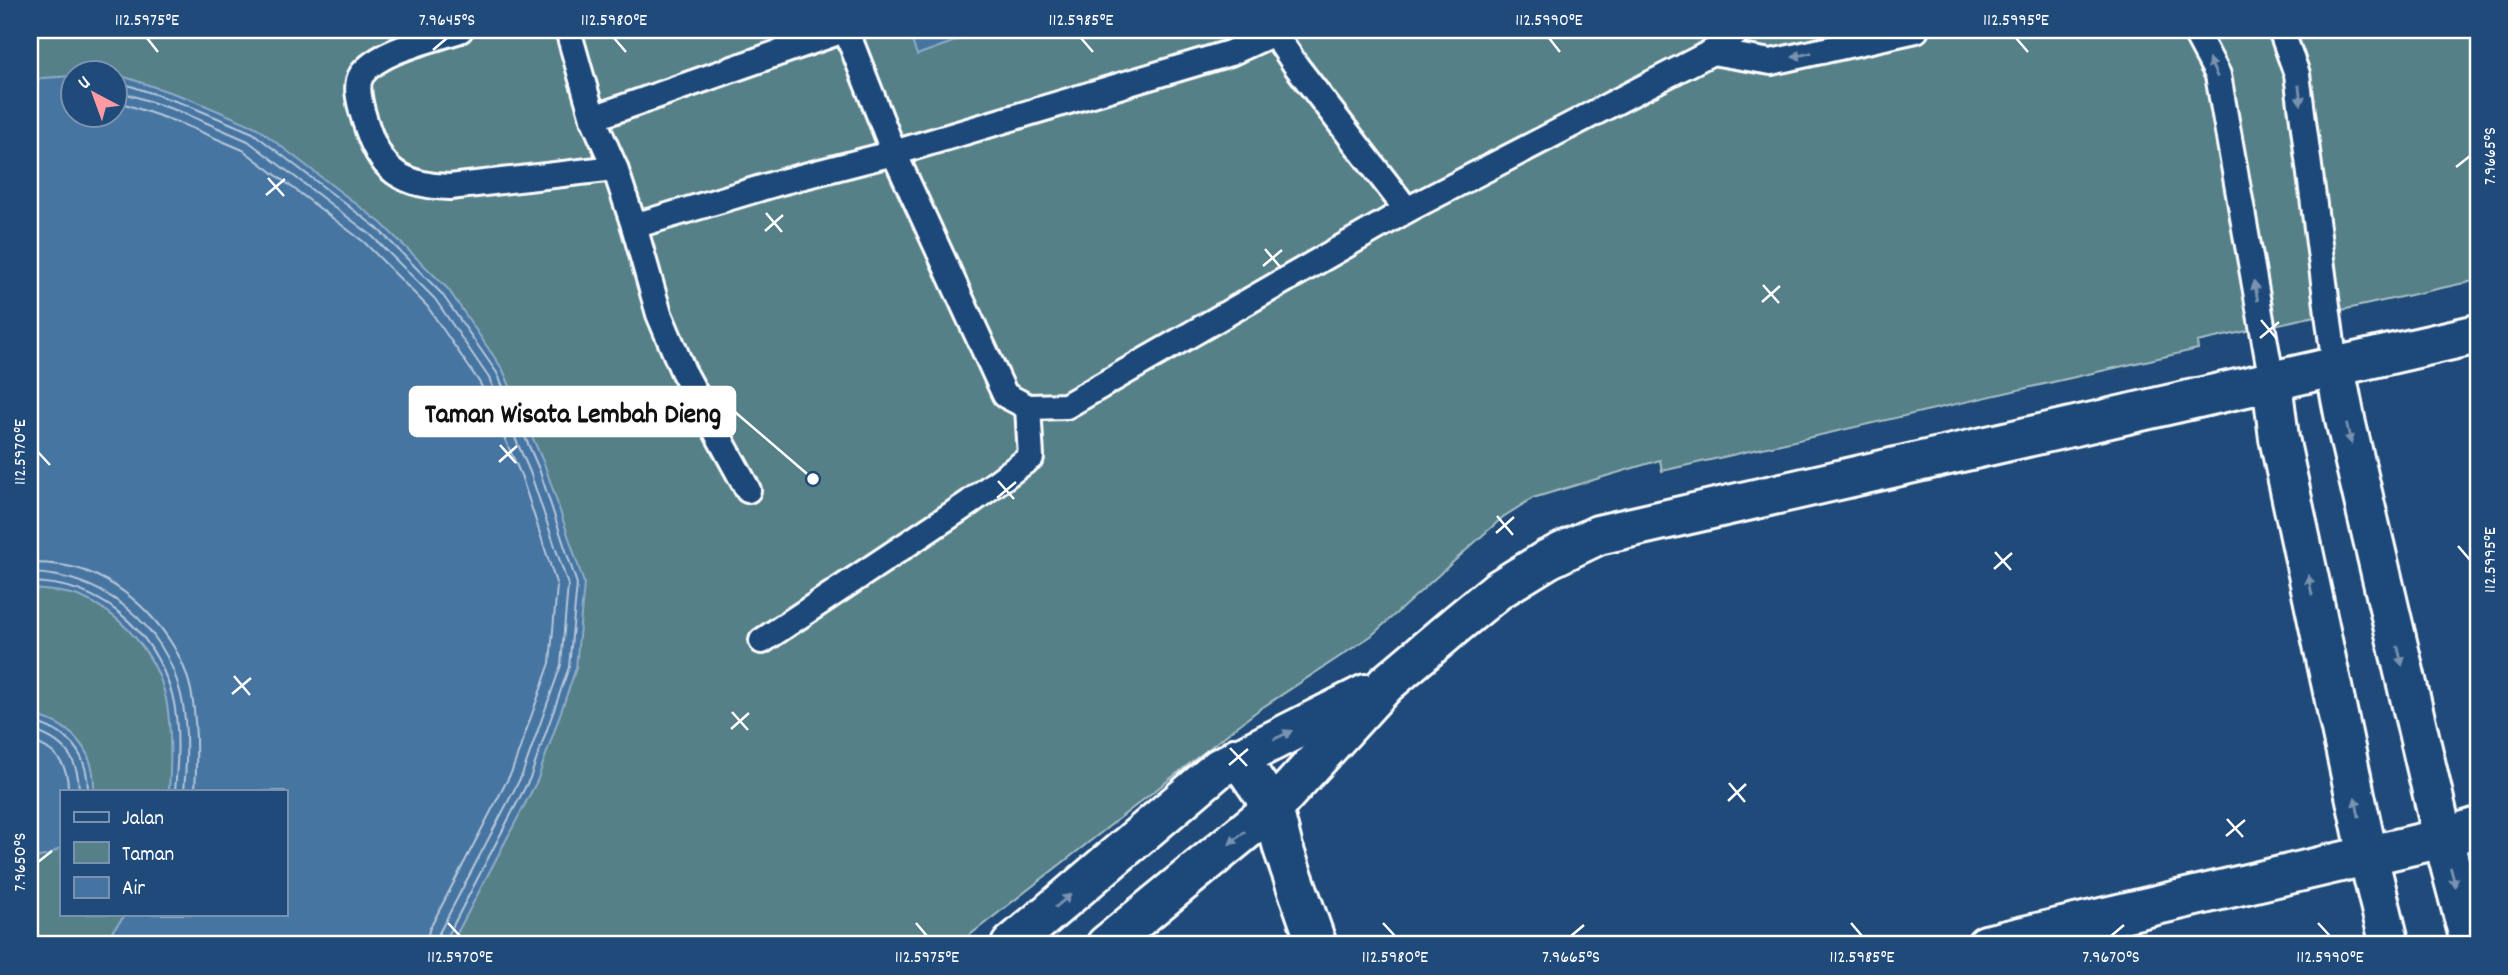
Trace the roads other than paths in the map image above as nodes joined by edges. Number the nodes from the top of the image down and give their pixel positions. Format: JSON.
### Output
{"nodes":[{"id":1,"x":460,"y":30,"type":"edge"},
{"id":2,"x":568,"y":30,"type":"edge"},
{"id":3,"x":845,"y":30,"type":"edge"},
{"id":4,"x":1740,"y":30,"type":"edge"},
{"id":5,"x":1916,"y":30,"type":"edge"},
{"id":6,"x":2194,"y":30,"type":"edge"},
{"id":7,"x":2281,"y":30,"type":"edge"},
{"id":8,"x":1276,"y":31,"type":"edge"},
{"id":9,"x":1712,"y":52,"type":"junction"},
{"id":10,"x":593,"y":118,"type":"junction"},
{"id":11,"x":894,"y":153,"type":"junction"},
{"id":12,"x":615,"y":168,"type":"junction"},
{"id":13,"x":1407,"y":210,"type":"junction"},
{"id":14,"x":634,"y":226,"type":"junction"},
{"id":15,"x":2478,"y":334,"type":"edge"},
{"id":16,"x":2335,"y":367,"type":"junction"},
{"id":17,"x":2272,"y":382,"type":"junction"},
{"id":18,"x":1027,"y":407,"type":"junction"},
{"id":19,"x":748,"y":490,"type":"dead end"},
{"id":20,"x":762,"y":641,"type":"dead end"},
{"id":21,"x":1386,"y":684,"type":"junction"},
{"id":22,"x":1238,"y":757,"type":"junction"},
{"id":23,"x":1273,"y":808,"type":"junction"},
{"id":24,"x":2461,"y":832,"type":"edge"},
{"id":25,"x":2368,"y":856,"type":"junction"},
{"id":26,"x":1012,"y":945,"type":"edge"},
{"id":27,"x":1106,"y":945,"type":"edge"},
{"id":28,"x":1317,"y":945,"type":"edge"},
{"id":29,"x":1986,"y":945,"type":"edge"},
{"id":30,"x":2390,"y":945,"type":"edge"},
{"id":31,"x":2471,"y":945,"type":"edge"}],
"edges":[{"from":1,"to":12,"type":"lane"},
{"from":2,"to":10,"type":"lane"},
{"from":3,"to":10,"type":"lane"},
{"from":3,"to":11,"type":"lane"},
{"from":4,"to":9,"type":"lane"},
{"from":5,"to":9,"type":"lane","one_way":true},
{"from":17,"to":6,"type":"lane","one_way":true},
{"from":7,"to":16,"type":"lane","one_way":true},
{"from":8,"to":11,"type":"lane"},
{"from":8,"to":13,"type":"lane"},
{"from":9,"to":13,"type":"lane"},
{"from":10,"to":12,"type":"lane"},
{"from":11,"to":14,"type":"lane"},
{"from":11,"to":18,"type":"lane"},
{"from":12,"to":14,"type":"lane"},
{"from":13,"to":18,"type":"lane"},
{"from":14,"to":19,"type":"lane"},
{"from":15,"to":16,"type":"street"},
{"from":16,"to":17,"type":"street"},
{"from":16,"to":24,"type":"street","one_way":true},
{"from":17,"to":21,"type":"street"},
{"from":25,"to":17,"type":"street","one_way":true},
{"from":18,"to":20,"type":"lane"},
{"from":22,"to":21,"type":"street","one_way":true},
{"from":21,"to":23,"type":"street"},
{"from":22,"to":23,"type":"street"},
{"from":26,"to":22,"type":"street","one_way":true},
{"from":23,"to":27,"type":"street","one_way":true},
{"from":23,"to":28,"type":"street"},
{"from":24,"to":25,"type":"street"},
{"from":24,"to":31,"type":"street","one_way":true},
{"from":25,"to":29,"type":"street"},
{"from":25,"to":30,"type":"street"}]}
